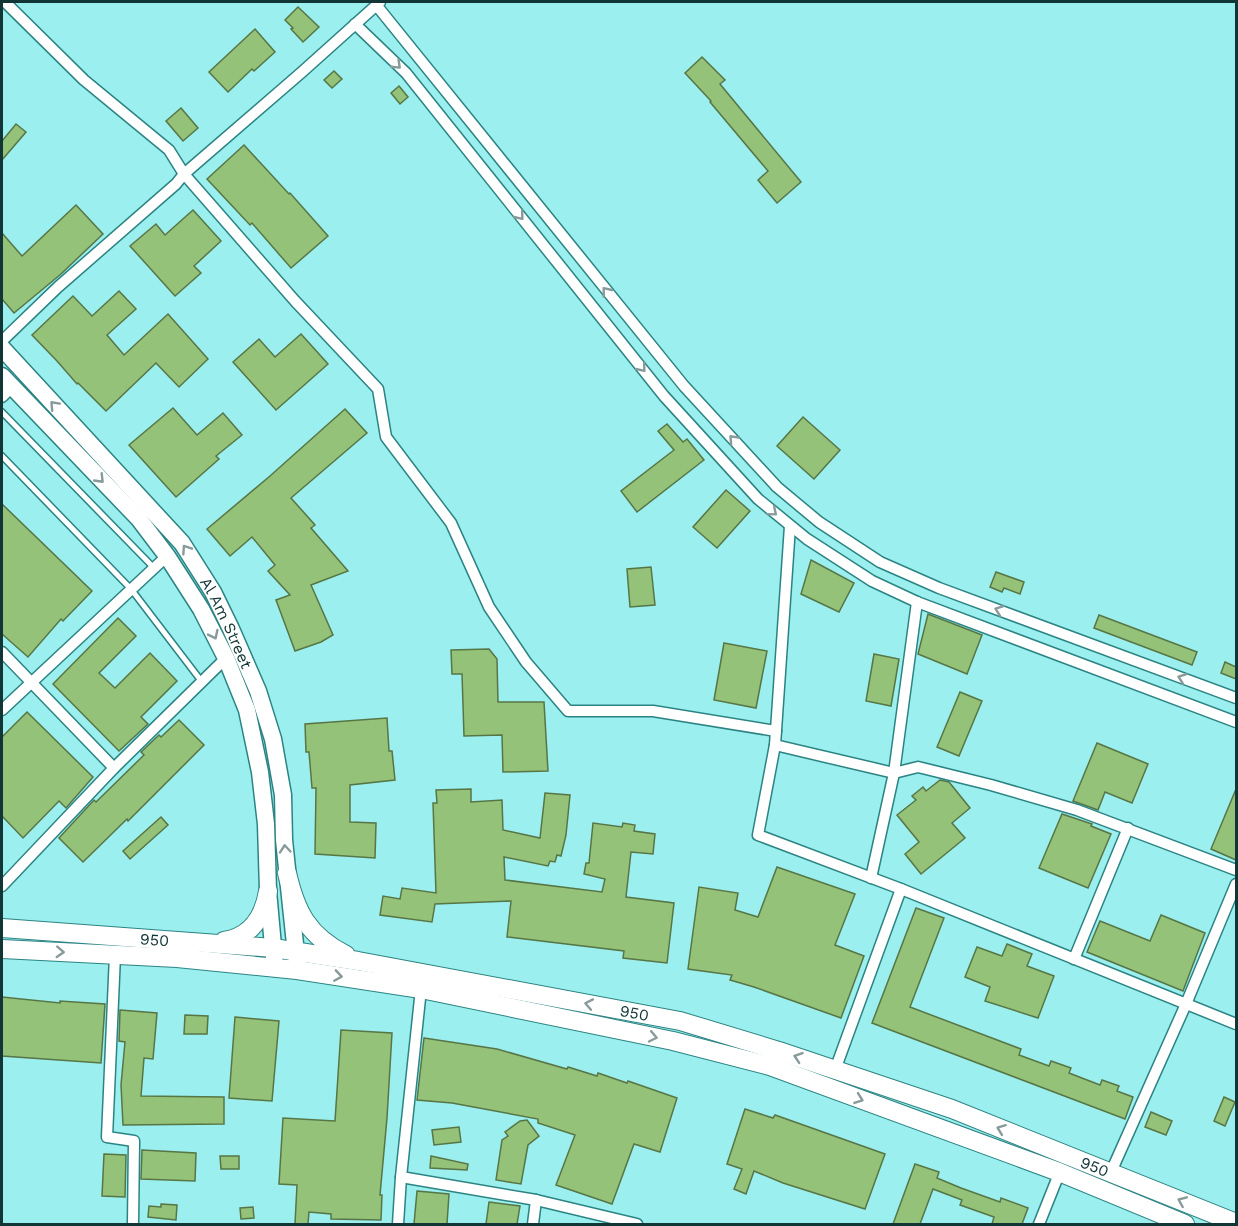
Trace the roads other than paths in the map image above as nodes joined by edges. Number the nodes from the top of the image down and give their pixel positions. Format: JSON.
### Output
{"nodes":[{"id":1,"x":5,"y":2,"type":"edge"},
{"id":2,"x":378,"y":4,"type":"edge"},
{"id":3,"x":355,"y":24,"type":"junction"},
{"id":4,"x":184,"y":174,"type":"junction"},
{"id":5,"x":2,"y":341,"type":"edge"},
{"id":6,"x":2,"y":348,"type":"edge"},
{"id":7,"x":5,"y":386,"type":"edge"},
{"id":8,"x":2,"y":412,"type":"edge"},
{"id":9,"x":2,"y":456,"type":"edge"},
{"id":10,"x":790,"y":526,"type":"junction"},
{"id":11,"x":167,"y":556,"type":"junction"},
{"id":12,"x":154,"y":568,"type":"junction"},
{"id":13,"x":131,"y":589,"type":"junction"},
{"id":14,"x":917,"y":602,"type":"junction"},
{"id":15,"x":2,"y":652,"type":"edge"},
{"id":16,"x":226,"y":658,"type":"junction"},
{"id":17,"x":31,"y":682,"type":"junction"},
{"id":18,"x":202,"y":682,"type":"junction"},
{"id":19,"x":1236,"y":698,"type":"edge"},
{"id":20,"x":2,"y":710,"type":"edge"},
{"id":21,"x":1236,"y":722,"type":"edge"},
{"id":22,"x":776,"y":731,"type":"junction"},
{"id":23,"x":775,"y":745,"type":"junction"},
{"id":24,"x":114,"y":768,"type":"junction"},
{"id":25,"x":894,"y":773,"type":"junction"},
{"id":26,"x":1128,"y":828,"type":"junction"},
{"id":27,"x":1236,"y":870,"type":"edge"},
{"id":28,"x":287,"y":873,"type":"junction"},
{"id":29,"x":871,"y":878,"type":"junction"},
{"id":30,"x":1236,"y":884,"type":"edge"},
{"id":31,"x":2,"y":886,"type":"edge"},
{"id":32,"x":901,"y":889,"type":"junction"},
{"id":33,"x":268,"y":891,"type":"junction"},
{"id":34,"x":2,"y":928,"type":"edge"},
{"id":35,"x":209,"y":942,"type":"junction"},
{"id":36,"x":273,"y":948,"type":"junction"},
{"id":37,"x":2,"y":949,"type":"edge"},
{"id":38,"x":115,"y":955,"type":"junction"},
{"id":39,"x":1074,"y":959,"type":"junction"},
{"id":40,"x":297,"y":961,"type":"junction"},
{"id":41,"x":358,"y":961,"type":"junction"},
{"id":42,"x":275,"y":968,"type":"junction"},
{"id":43,"x":421,"y":989,"type":"junction"},
{"id":44,"x":1186,"y":1004,"type":"junction"},
{"id":45,"x":1236,"y":1024,"type":"edge"},
{"id":46,"x":835,"y":1070,"type":"junction"},
{"id":47,"x":1066,"y":1154,"type":"junction"},
{"id":48,"x":1059,"y":1172,"type":"junction"},
{"id":49,"x":1111,"y":1172,"type":"junction"},
{"id":50,"x":401,"y":1177,"type":"junction"},
{"id":51,"x":536,"y":1200,"type":"junction"},
{"id":52,"x":1236,"y":1223,"type":"edge"},
{"id":53,"x":133,"y":1224,"type":"edge"},
{"id":54,"x":398,"y":1224,"type":"edge"},
{"id":55,"x":533,"y":1224,"type":"edge"},
{"id":56,"x":637,"y":1224,"type":"edge"},
{"id":57,"x":1039,"y":1224,"type":"edge"},
{"id":58,"x":1185,"y":1224,"type":"edge"}],
"edges":[{"from":1,"to":4,"type":"street"},
{"from":2,"to":3,"type":"street"},
{"from":19,"to":2,"type":"street","one_way":true},
{"from":3,"to":4,"type":"street"},
{"from":3,"to":10,"type":"street","one_way":true},
{"from":4,"to":5,"type":"street"},
{"from":4,"to":22,"type":"street"},
{"from":28,"to":6,"type":"main road","name":"Al Am Street","one_way":true},
{"from":7,"to":11,"type":"main road","name":"Al Am Street","one_way":true},
{"from":8,"to":12,"type":"lane"},
{"from":9,"to":13,"type":"lane"},
{"from":10,"to":14,"type":"street"},
{"from":10,"to":22,"type":"street"},
{"from":11,"to":12,"type":"street"},
{"from":11,"to":16,"type":"main road","name":"Al Am Street","one_way":true},
{"from":12,"to":13,"type":"street"},
{"from":13,"to":17,"type":"street"},
{"from":13,"to":18,"type":"lane"},
{"from":14,"to":21,"type":"street"},
{"from":14,"to":25,"type":"street"},
{"from":15,"to":17,"type":"street"},
{"from":16,"to":18,"type":"street"},
{"from":16,"to":33,"type":"main road","name":"Al Am Street"},
{"from":17,"to":20,"type":"street"},
{"from":17,"to":24,"type":"street"},
{"from":18,"to":24,"type":"street"},
{"from":22,"to":23,"type":"street"},
{"from":23,"to":25,"type":"street"},
{"from":23,"to":29,"type":"street"},
{"from":24,"to":31,"type":"street"},
{"from":25,"to":26,"type":"street"},
{"from":25,"to":29,"type":"street"},
{"from":26,"to":27,"type":"street"},
{"from":26,"to":39,"type":"street"},
{"from":28,"to":40,"type":"main road","name":"Al Am Street"},
{"from":28,"to":41,"type":"main road"},
{"from":29,"to":32,"type":"street"},
{"from":30,"to":44,"type":"street"},
{"from":32,"to":39,"type":"street"},
{"from":32,"to":46,"type":"street"},
{"from":33,"to":35,"type":"main road"},
{"from":33,"to":36,"type":"main road","name":"Al Am Street"},
{"from":34,"to":35,"type":"main road","name":"950","number":"950"},
{"from":35,"to":36,"type":"main road","name":"950","number":"950"},
{"from":36,"to":40,"type":"main road","name":"950","number":"950"},
{"from":36,"to":42,"type":"main road","name":"Al Am Street"},
{"from":37,"to":38,"type":"main road","number":"950","one_way":true},
{"from":38,"to":42,"type":"main road","number":"950"},
{"from":38,"to":53,"type":"street"},
{"from":39,"to":44,"type":"street"},
{"from":40,"to":41,"type":"main road","name":"950","number":"950"},
{"from":40,"to":42,"type":"main road","number":"950"},
{"from":40,"to":43,"type":"main road","number":"950","one_way":true},
{"from":46,"to":41,"type":"main road","name":"950","number":"950","one_way":true},
{"from":43,"to":48,"type":"main road","number":"950","one_way":true},
{"from":43,"to":50,"type":"street"},
{"from":44,"to":45,"type":"street"},
{"from":44,"to":49,"type":"street"},
{"from":47,"to":46,"type":"main road","name":"950","number":"950","one_way":true},
{"from":47,"to":48,"type":"street"},
{"from":47,"to":49,"type":"main road","name":"950","number":"950"},
{"from":48,"to":57,"type":"street"},
{"from":48,"to":58,"type":"main road","number":"950"},
{"from":52,"to":49,"type":"main road","name":"950","number":"950","one_way":true},
{"from":50,"to":51,"type":"street"},
{"from":50,"to":54,"type":"street"},
{"from":51,"to":55,"type":"street"},
{"from":51,"to":56,"type":"street"}]}
